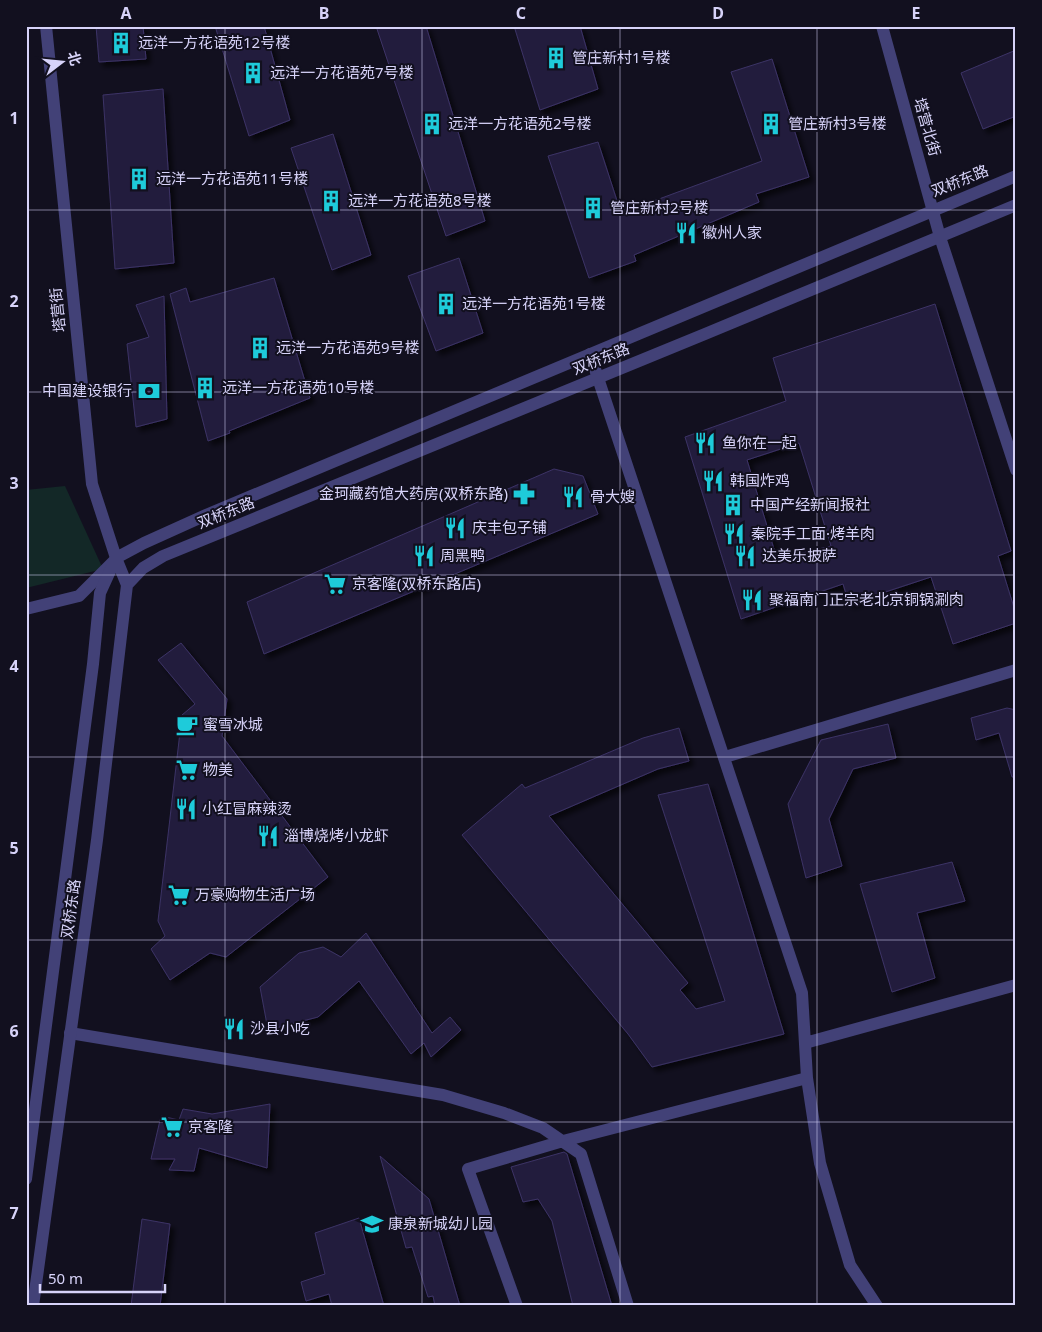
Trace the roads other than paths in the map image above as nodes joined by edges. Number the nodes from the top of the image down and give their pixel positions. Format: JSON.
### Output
{"nodes":[{"id":1,"x":46,"y":26,"type":"edge"},
{"id":2,"x":882,"y":26,"type":"edge"},
{"id":3,"x":1016,"y":176,"type":"edge"},
{"id":4,"x":1016,"y":205,"type":"edge"},
{"id":5,"x":932,"y":210,"type":"junction"},
{"id":6,"x":940,"y":237,"type":"junction"},
{"id":7,"x":590,"y":354,"type":"junction"},
{"id":8,"x":598,"y":378,"type":"junction"},
{"id":9,"x":1016,"y":470,"type":"edge"},
{"id":10,"x":116,"y":558,"type":"junction"},
{"id":11,"x":128,"y":585,"type":"junction"},
{"id":12,"x":26,"y":609,"type":"edge"},
{"id":13,"x":1016,"y":670,"type":"edge"},
{"id":14,"x":725,"y":757,"type":"junction"},
{"id":15,"x":1016,"y":985,"type":"edge"},
{"id":16,"x":70,"y":1033,"type":"junction"},
{"id":17,"x":805,"y":1043,"type":"junction"},
{"id":18,"x":807,"y":1078,"type":"junction"},
{"id":19,"x":563,"y":1141,"type":"junction"},
{"id":20,"x":26,"y":1179,"type":"edge"},
{"id":21,"x":33,"y":1306,"type":"edge"},
{"id":22,"x":518,"y":1306,"type":"edge"},
{"id":23,"x":628,"y":1306,"type":"edge"},
{"id":24,"x":877,"y":1306,"type":"edge"}],
"edges":[{"from":1,"to":10,"type":"street","name":"塔营街"},
{"from":2,"to":5,"type":"street","name":"塔营北街"},
{"from":3,"to":5,"type":"street","name":"双桥东路"},
{"from":4,"to":6,"type":"street","name":"双桥东路"},
{"from":5,"to":6,"type":"street","name":"塔营北街"},
{"from":5,"to":7,"type":"street","name":"双桥东路"},
{"from":6,"to":8,"type":"street","name":"双桥东路"},
{"from":6,"to":9,"type":"street","name":"塔营北街"},
{"from":7,"to":8,"type":"street"},
{"from":7,"to":10,"type":"street","name":"双桥东路"},
{"from":8,"to":11,"type":"street","name":"双桥东路"},
{"from":8,"to":14,"type":"street"},
{"from":10,"to":11,"type":"street","name":"塔营街"},
{"from":10,"to":12,"type":"street"},
{"from":10,"to":20,"type":"street","name":"双桥东路"},
{"from":11,"to":16,"type":"street","name":"双桥东路"},
{"from":13,"to":14,"type":"street"},
{"from":14,"to":17,"type":"street"},
{"from":15,"to":17,"type":"street"},
{"from":16,"to":19,"type":"street"},
{"from":16,"to":21,"type":"street","name":"双桥东路"},
{"from":17,"to":18,"type":"street"},
{"from":18,"to":19,"type":"street"},
{"from":18,"to":24,"type":"street"},
{"from":19,"to":22,"type":"street"},
{"from":19,"to":23,"type":"street"}]}
